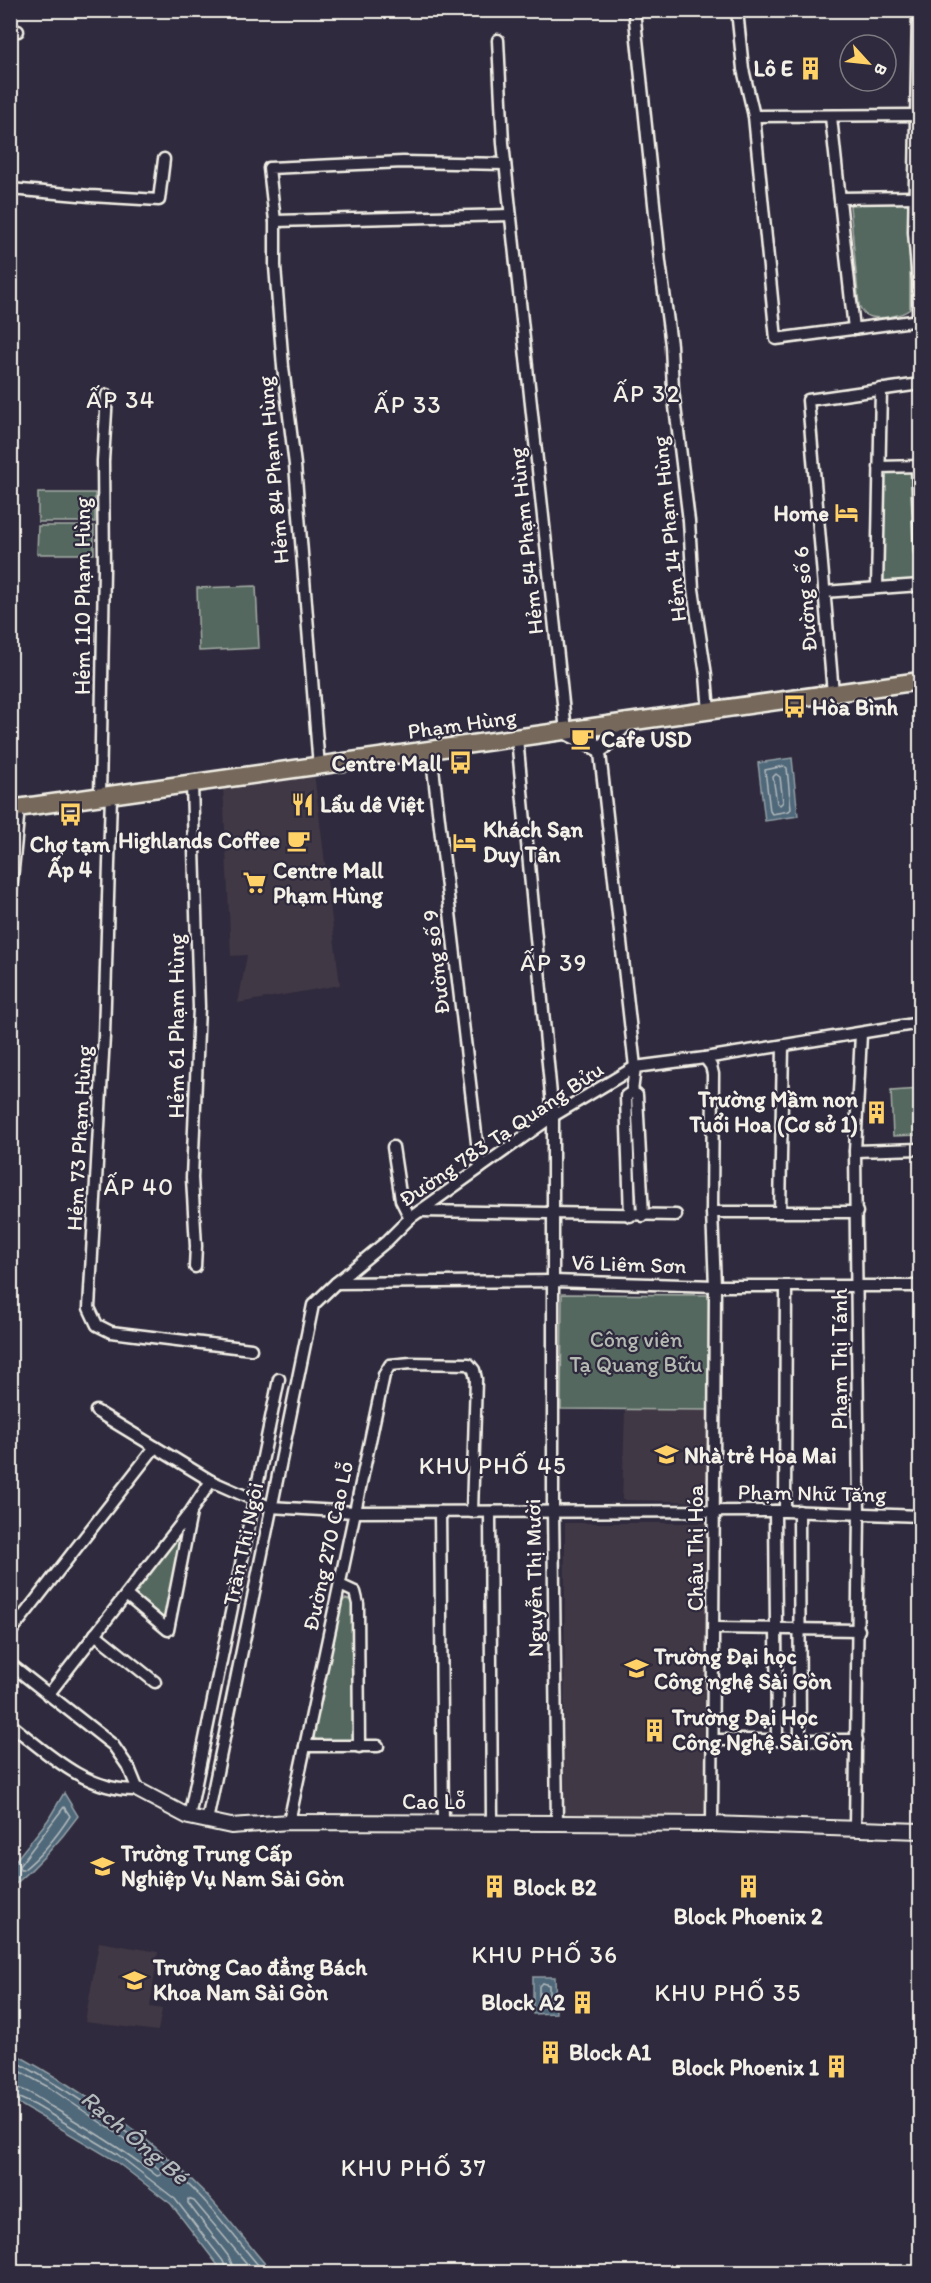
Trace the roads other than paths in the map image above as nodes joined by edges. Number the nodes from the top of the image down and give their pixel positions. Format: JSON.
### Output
{"nodes":[{"id":1,"x":634,"y":10,"type":"edge"},
{"id":2,"x":737,"y":10,"type":"edge"},
{"id":3,"x":918,"y":10,"type":"edge"},
{"id":4,"x":498,"y":40,"type":"dead end"},
{"id":5,"x":918,"y":115,"type":"edge"},
{"id":6,"x":754,"y":116,"type":"junction"},
{"id":7,"x":831,"y":117,"type":"junction"},
{"id":8,"x":164,"y":159,"type":"dead end"},
{"id":9,"x":505,"y":164,"type":"junction"},
{"id":10,"x":10,"y":189,"type":"edge"},
{"id":11,"x":915,"y":197,"type":"junction"},
{"id":12,"x":840,"y":198,"type":"junction"},
{"id":13,"x":510,"y":215,"type":"junction"},
{"id":14,"x":275,"y":221,"type":"junction"},
{"id":15,"x":919,"y":320,"type":"edge"},
{"id":16,"x":854,"y":329,"type":"junction"},
{"id":17,"x":921,"y":384,"type":"edge"},
{"id":18,"x":880,"y":389,"type":"junction"},
{"id":19,"x":107,"y":395,"type":"dead end"},
{"id":20,"x":919,"y":466,"type":"edge"},
{"id":21,"x":879,"y":467,"type":"junction"},
{"id":22,"x":921,"y":552,"type":"edge"},
{"id":23,"x":921,"y":585,"type":"edge"},
{"id":24,"x":877,"y":588,"type":"junction"},
{"id":25,"x":824,"y":592,"type":"junction"},
{"id":26,"x":921,"y":681,"type":"edge"},
{"id":27,"x":833,"y":693,"type":"junction"},
{"id":28,"x":709,"y":712,"type":"junction"},
{"id":29,"x":626,"y":722,"type":"junction"},
{"id":30,"x":596,"y":727,"type":"junction"},
{"id":31,"x":566,"y":731,"type":"junction"},
{"id":32,"x":517,"y":738,"type":"junction"},
{"id":33,"x":600,"y":749,"type":"junction"},
{"id":34,"x":430,"y":751,"type":"junction"},
{"id":35,"x":319,"y":767,"type":"junction"},
{"id":36,"x":192,"y":785,"type":"junction"},
{"id":37,"x":105,"y":796,"type":"junction"},
{"id":38,"x":15,"y":809,"type":"edge"},
{"id":39,"x":10,"y":900,"type":"edge"},
{"id":40,"x":921,"y":1023,"type":"edge"},
{"id":41,"x":861,"y":1034,"type":"junction"},
{"id":42,"x":783,"y":1046,"type":"junction"},
{"id":43,"x":705,"y":1058,"type":"junction"},
{"id":44,"x":636,"y":1067,"type":"junction"},
{"id":45,"x":632,"y":1092,"type":"junction"},
{"id":46,"x":553,"y":1116,"type":"junction"},
{"id":47,"x":393,"y":1148,"type":"dead end"},
{"id":48,"x":921,"y":1149,"type":"edge"},
{"id":49,"x":855,"y":1150,"type":"junction"},
{"id":50,"x":480,"y":1167,"type":"junction"},
{"id":51,"x":420,"y":1211,"type":"junction"},
{"id":52,"x":712,"y":1212,"type":"junction"},
{"id":53,"x":780,"y":1212,"type":"junction"},
{"id":54,"x":857,"y":1212,"type":"junction"},
{"id":55,"x":552,"y":1215,"type":"junction"},
{"id":56,"x":676,"y":1215,"type":"dead end"},
{"id":57,"x":630,"y":1216,"type":"junction"},
{"id":58,"x":644,"y":1216,"type":"junction"},
{"id":59,"x":410,"y":1218,"type":"junction"},
{"id":60,"x":195,"y":1267,"type":"dead end"},
{"id":61,"x":553,"y":1281,"type":"junction"},
{"id":62,"x":336,"y":1282,"type":"junction"},
{"id":63,"x":715,"y":1286,"type":"junction"},
{"id":64,"x":786,"y":1286,"type":"junction"},
{"id":65,"x":921,"y":1286,"type":"edge"},
{"id":66,"x":858,"y":1287,"type":"junction"},
{"id":67,"x":251,"y":1349,"type":"dead end"},
{"id":68,"x":279,"y":1379,"type":"dead end"},
{"id":69,"x":96,"y":1411,"type":"dead end"},
{"id":70,"x":155,"y":1447,"type":"junction"},
{"id":71,"x":212,"y":1481,"type":"junction"},
{"id":72,"x":255,"y":1500,"type":"junction"},
{"id":73,"x":270,"y":1507,"type":"junction"},
{"id":74,"x":191,"y":1511,"type":"junction"},
{"id":75,"x":553,"y":1511,"type":"junction"},
{"id":76,"x":714,"y":1511,"type":"junction"},
{"id":77,"x":780,"y":1511,"type":"junction"},
{"id":78,"x":799,"y":1511,"type":"junction"},
{"id":79,"x":355,"y":1512,"type":"junction"},
{"id":80,"x":440,"y":1512,"type":"junction"},
{"id":81,"x":472,"y":1512,"type":"junction"},
{"id":82,"x":490,"y":1512,"type":"junction"},
{"id":83,"x":859,"y":1513,"type":"junction"},
{"id":84,"x":921,"y":1516,"type":"edge"},
{"id":85,"x":340,"y":1585,"type":"junction"},
{"id":86,"x":126,"y":1595,"type":"junction"},
{"id":87,"x":715,"y":1628,"type":"junction"},
{"id":88,"x":776,"y":1629,"type":"junction"},
{"id":89,"x":800,"y":1629,"type":"junction"},
{"id":90,"x":859,"y":1630,"type":"junction"},
{"id":91,"x":10,"y":1633,"type":"edge"},
{"id":92,"x":95,"y":1634,"type":"junction"},
{"id":93,"x":10,"y":1664,"type":"edge"},
{"id":94,"x":155,"y":1682,"type":"dead end"},
{"id":95,"x":48,"y":1695,"type":"junction"},
{"id":96,"x":10,"y":1725,"type":"edge"},
{"id":97,"x":713,"y":1740,"type":"junction"},
{"id":98,"x":777,"y":1740,"type":"junction"},
{"id":99,"x":800,"y":1740,"type":"junction"},
{"id":100,"x":857,"y":1740,"type":"junction"},
{"id":101,"x":305,"y":1746,"type":"junction"},
{"id":102,"x":378,"y":1746,"type":"dead end"},
{"id":103,"x":359,"y":1747,"type":"junction"},
{"id":104,"x":138,"y":1790,"type":"junction"},
{"id":105,"x":189,"y":1817,"type":"junction"},
{"id":106,"x":207,"y":1821,"type":"junction"},
{"id":107,"x":289,"y":1822,"type":"junction"},
{"id":108,"x":443,"y":1822,"type":"junction"},
{"id":109,"x":492,"y":1822,"type":"junction"},
{"id":110,"x":557,"y":1823,"type":"junction"},
{"id":111,"x":712,"y":1824,"type":"junction"},
{"id":112,"x":855,"y":1828,"type":"junction"},
{"id":113,"x":921,"y":1831,"type":"edge"}],
"edges":[{"from":1,"to":28,"type":"street","name":"Hẻm 14 Phạm Hùng"},
{"from":2,"to":6,"type":"street"},
{"from":3,"to":5,"type":"street"},
{"from":4,"to":9,"type":"street","name":"Hẻm 54 Phạm Hùng"},
{"from":5,"to":7,"type":"street"},
{"from":5,"to":11,"type":"street"},
{"from":6,"to":7,"type":"street"},
{"from":6,"to":16,"type":"street"},
{"from":7,"to":12,"type":"street"},
{"from":8,"to":10,"type":"street"},
{"from":9,"to":13,"type":"street","name":"Hẻm 54 Phạm Hùng"},
{"from":9,"to":14,"type":"street","name":"Hẻm 84 Phạm Hùng"},
{"from":11,"to":12,"type":"street"},
{"from":11,"to":15,"type":"street"},
{"from":12,"to":16,"type":"street"},
{"from":13,"to":14,"type":"street"},
{"from":13,"to":31,"type":"street","name":"Hẻm 54 Phạm Hùng"},
{"from":14,"to":35,"type":"street","name":"Hẻm 84 Phạm Hùng"},
{"from":15,"to":16,"type":"street"},
{"from":17,"to":18,"type":"street","name":"Đường số 6"},
{"from":18,"to":21,"type":"street"},
{"from":18,"to":25,"type":"street","name":"Đường số 6"},
{"from":19,"to":37,"type":"street","name":"Hẻm 110 Phạm Hùng"},
{"from":20,"to":21,"type":"street"},
{"from":20,"to":22,"type":"street"},
{"from":21,"to":24,"type":"street"},
{"from":23,"to":24,"type":"street"},
{"from":24,"to":25,"type":"street"},
{"from":25,"to":27,"type":"street","name":"Đường số 6"},
{"from":26,"to":27,"type":"main road","name":"Phạm Hùng"},
{"from":27,"to":28,"type":"main road","name":"Phạm Hùng"},
{"from":28,"to":29,"type":"main road","name":"Phạm Hùng"},
{"from":29,"to":30,"type":"main road","name":"Phạm Hùng"},
{"from":29,"to":33,"type":"main road"},
{"from":30,"to":31,"type":"main road","name":"Phạm Hùng"},
{"from":30,"to":33,"type":"street"},
{"from":31,"to":32,"type":"main road","name":"Phạm Hùng"},
{"from":31,"to":33,"type":"main road"},
{"from":32,"to":34,"type":"main road","name":"Phạm Hùng"},
{"from":32,"to":46,"type":"street","name":"Nguyễn Thị Mười"},
{"from":33,"to":44,"type":"street"},
{"from":34,"to":35,"type":"main road","name":"Phạm Hùng"},
{"from":34,"to":50,"type":"street","name":"Đường số 9"},
{"from":35,"to":36,"type":"main road","name":"Phạm Hùng"},
{"from":36,"to":37,"type":"main road","name":"Phạm Hùng"},
{"from":36,"to":60,"type":"street","name":"Hẻm 61 Phạm Hùng"},
{"from":37,"to":38,"type":"main road","name":"Phạm Hùng"},
{"from":37,"to":67,"type":"street","name":"Hẻm 73 Phạm Hùng"},
{"from":38,"to":39,"type":"street"},
{"from":40,"to":41,"type":"street","name":"Đường 783 Tạ Quang Bửu"},
{"from":41,"to":42,"type":"street","name":"Đường 783 Tạ Quang Bửu"},
{"from":41,"to":49,"type":"street","name":"Phạm Thị Tánh"},
{"from":42,"to":43,"type":"street","name":"Đường 783 Tạ Quang Bửu"},
{"from":42,"to":53,"type":"street"},
{"from":43,"to":44,"type":"street","name":"Đường 783 Tạ Quang Bửu"},
{"from":43,"to":52,"type":"street","name":"Châu Thị Hóa"},
{"from":44,"to":45,"type":"street"},
{"from":44,"to":46,"type":"street","name":"Đường 783 Tạ Quang Bửu"},
{"from":45,"to":57,"type":"street"},
{"from":45,"to":58,"type":"street"},
{"from":46,"to":50,"type":"street","name":"Đường 783 Tạ Quang Bửu"},
{"from":46,"to":55,"type":"street","name":"Nguyễn Thị Mười"},
{"from":47,"to":59,"type":"street"},
{"from":48,"to":49,"type":"street"},
{"from":49,"to":54,"type":"street","name":"Phạm Thị Tánh"},
{"from":50,"to":51,"type":"street","name":"Đường 783 Tạ Quang Bửu"},
{"from":51,"to":55,"type":"street"},
{"from":51,"to":59,"type":"street","name":"Đường 783 Tạ Quang Bửu"},
{"from":52,"to":53,"type":"street"},
{"from":52,"to":63,"type":"street","name":"Châu Thị Hóa"},
{"from":53,"to":54,"type":"street"},
{"from":54,"to":66,"type":"street","name":"Phạm Thị Tánh"},
{"from":55,"to":57,"type":"street"},
{"from":55,"to":61,"type":"street","name":"Nguyễn Thị Mười"},
{"from":56,"to":58,"type":"street"},
{"from":57,"to":58,"type":"street"},
{"from":59,"to":62,"type":"street","name":"Đường 783 Tạ Quang Bửu"},
{"from":61,"to":62,"type":"street","name":"Võ Liêm Sơn"},
{"from":61,"to":63,"type":"street","name":"Võ Liêm Sơn"},
{"from":61,"to":75,"type":"street","name":"Nguyễn Thị Mười"},
{"from":62,"to":73,"type":"street","name":"Trần Thị Ngôi"},
{"from":63,"to":64,"type":"street","name":"Võ Liêm Sơn"},
{"from":63,"to":76,"type":"street","name":"Châu Thị Hóa"},
{"from":64,"to":66,"type":"street","name":"Võ Liêm Sơn"},
{"from":64,"to":77,"type":"street"},
{"from":65,"to":66,"type":"street","name":"Võ Liêm Sơn"},
{"from":66,"to":83,"type":"street","name":"Phạm Thị Tánh"},
{"from":68,"to":72,"type":"street","name":"Trần Thị Ngôi"},
{"from":69,"to":70,"type":"street"},
{"from":70,"to":71,"type":"street"},
{"from":70,"to":91,"type":"street"},
{"from":71,"to":72,"type":"street"},
{"from":71,"to":74,"type":"street"},
{"from":72,"to":73,"type":"street"},
{"from":72,"to":105,"type":"street","name":"Trần Thị Ngôi"},
{"from":73,"to":79,"type":"street","name":"Phạm Nhữ Tăng"},
{"from":73,"to":106,"type":"street","name":"Trần Thị Ngôi"},
{"from":74,"to":86,"type":"street"},
{"from":74,"to":86,"type":"street"},
{"from":75,"to":76,"type":"street","name":"Phạm Nhữ Tăng"},
{"from":75,"to":82,"type":"street","name":"Phạm Nhữ Tăng"},
{"from":75,"to":110,"type":"street","name":"Nguyễn Thị Mười"},
{"from":76,"to":77,"type":"street","name":"Phạm Nhữ Tăng"},
{"from":76,"to":87,"type":"street","name":"Châu Thị Hóa"},
{"from":77,"to":78,"type":"street","name":"Phạm Nhữ Tăng"},
{"from":77,"to":88,"type":"street"},
{"from":78,"to":83,"type":"street","name":"Phạm Nhữ Tăng"},
{"from":78,"to":89,"type":"street"},
{"from":79,"to":80,"type":"street","name":"Phạm Nhữ Tăng"},
{"from":79,"to":81,"type":"street","name":"Đường 270 Cao Lỗ"},
{"from":79,"to":85,"type":"street","name":"Đường 270 Cao Lỗ"},
{"from":80,"to":81,"type":"street","name":"Phạm Nhữ Tăng"},
{"from":80,"to":108,"type":"street"},
{"from":81,"to":82,"type":"street","name":"Phạm Nhữ Tăng"},
{"from":82,"to":109,"type":"street"},
{"from":83,"to":84,"type":"street","name":"Phạm Nhữ Tăng"},
{"from":83,"to":90,"type":"street","name":"Phạm Thị Tánh"},
{"from":85,"to":101,"type":"street","name":"Đường 270 Cao Lỗ"},
{"from":85,"to":103,"type":"street"},
{"from":86,"to":92,"type":"street"},
{"from":87,"to":88,"type":"street"},
{"from":87,"to":97,"type":"street","name":"Châu Thị Hóa"},
{"from":88,"to":89,"type":"street"},
{"from":88,"to":98,"type":"street"},
{"from":89,"to":90,"type":"street"},
{"from":89,"to":99,"type":"street"},
{"from":90,"to":100,"type":"street","name":"Phạm Thị Tánh"},
{"from":92,"to":94,"type":"street"},
{"from":92,"to":95,"type":"street"},
{"from":93,"to":95,"type":"street"},
{"from":95,"to":104,"type":"street"},
{"from":96,"to":104,"type":"street"},
{"from":97,"to":98,"type":"street"},
{"from":97,"to":111,"type":"street","name":"Châu Thị Hóa"},
{"from":98,"to":99,"type":"street"},
{"from":99,"to":100,"type":"street"},
{"from":100,"to":112,"type":"street","name":"Phạm Thị Tánh"},
{"from":101,"to":103,"type":"street"},
{"from":101,"to":107,"type":"street","name":"Đường 270 Cao Lỗ"},
{"from":102,"to":103,"type":"street"},
{"from":104,"to":105,"type":"street","name":"Cao Lỗ"},
{"from":105,"to":106,"type":"street","name":"Cao Lỗ"},
{"from":106,"to":107,"type":"street","name":"Cao Lỗ"},
{"from":107,"to":108,"type":"street","name":"Cao Lỗ"},
{"from":108,"to":109,"type":"street","name":"Cao Lỗ"},
{"from":109,"to":110,"type":"street","name":"Cao Lỗ"},
{"from":110,"to":111,"type":"street","name":"Cao Lỗ"},
{"from":111,"to":112,"type":"street","name":"Cao Lỗ"},
{"from":112,"to":113,"type":"street","name":"Cao Lỗ"}]}
